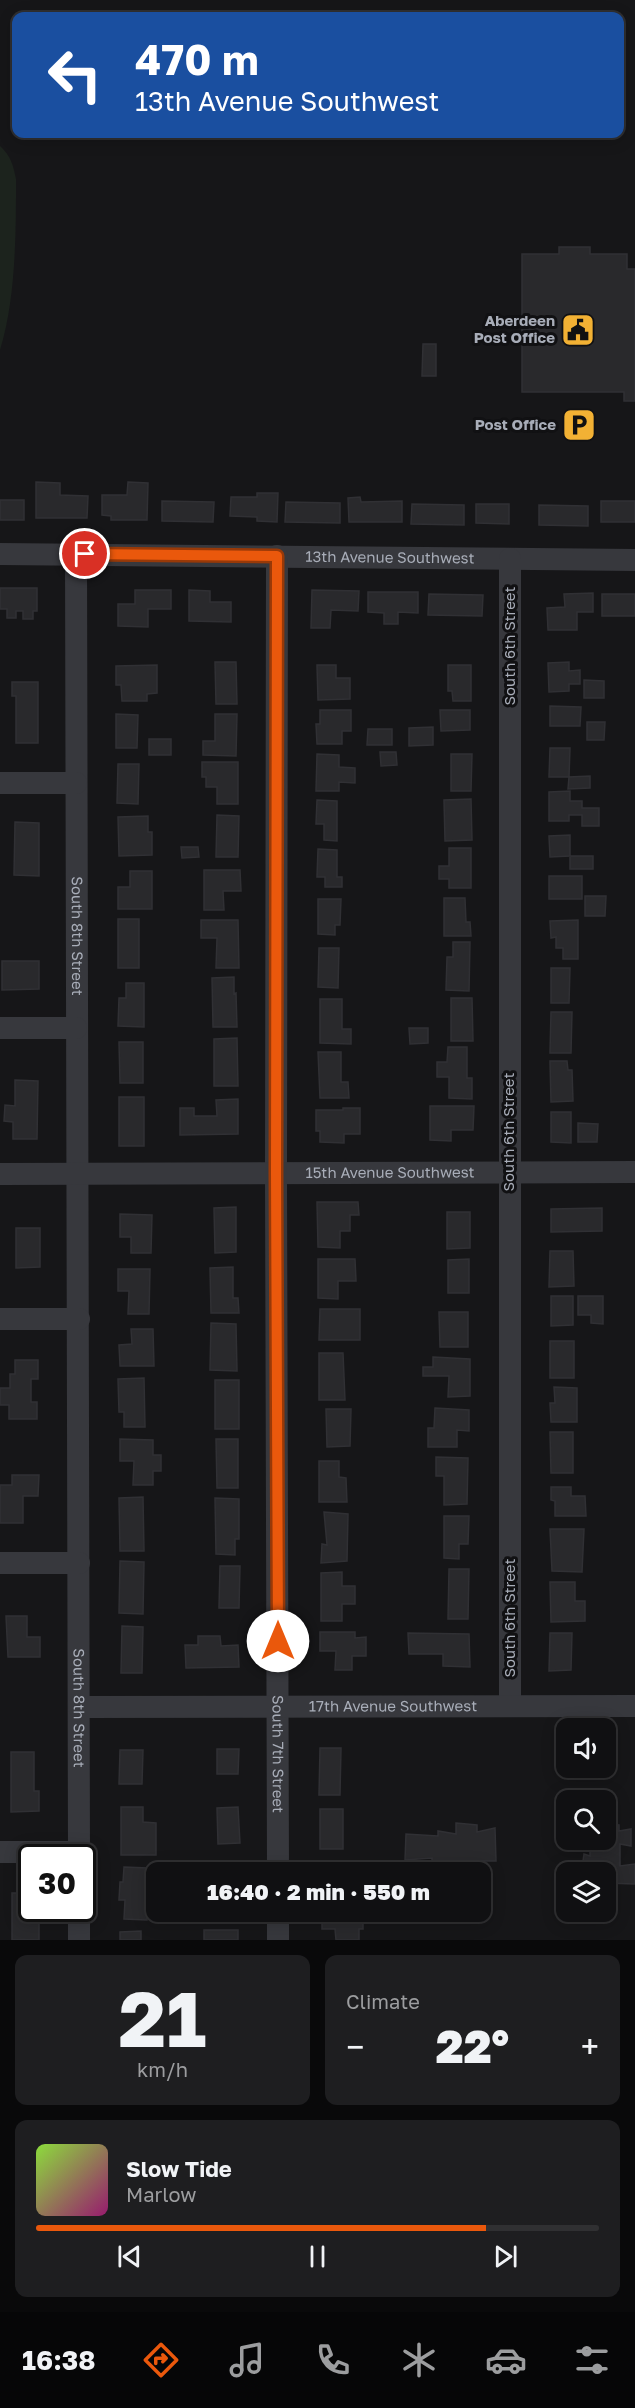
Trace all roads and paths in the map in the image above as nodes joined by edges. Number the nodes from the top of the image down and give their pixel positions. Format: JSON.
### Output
{"nodes":[{"id":1,"x":0,"y":554,"type":"edge"},
{"id":2,"x":76,"y":554,"type":"junction"},
{"id":3,"x":277,"y":556,"type":"junction"},
{"id":4,"x":510,"y":559,"type":"junction"},
{"id":5,"x":635,"y":560,"type":"edge"},
{"id":6,"x":0,"y":783,"type":"edge"},
{"id":7,"x":76,"y":783,"type":"junction"},
{"id":8,"x":0,"y":1028,"type":"edge"},
{"id":9,"x":76,"y":1028,"type":"junction"},
{"id":10,"x":509,"y":1172,"type":"junction"},
{"id":11,"x":635,"y":1172,"type":"edge"},
{"id":12,"x":0,"y":1174,"type":"edge"},
{"id":13,"x":78,"y":1174,"type":"junction"},
{"id":14,"x":276,"y":1174,"type":"junction"},
{"id":15,"x":79,"y":1318,"type":"junction"},
{"id":16,"x":0,"y":1319,"type":"edge"},
{"id":17,"x":0,"y":1563,"type":"edge"},
{"id":18,"x":79,"y":1563,"type":"junction"},
{"id":19,"x":279,"y":1706,"type":"junction"},
{"id":20,"x":510,"y":1706,"type":"junction"},
{"id":21,"x":635,"y":1706,"type":"edge"},
{"id":22,"x":79,"y":1707,"type":"junction"},
{"id":23,"x":79,"y":1844,"type":"edge"},
{"id":24,"x":0,"y":1852,"type":"edge"},
{"id":25,"x":18,"y":1853,"type":"edge"},
{"id":26,"x":278,"y":1862,"type":"edge"},
{"id":27,"x":79,"y":1922,"type":"edge"},
{"id":28,"x":278,"y":1922,"type":"edge"},
{"id":29,"x":79,"y":1940,"type":"edge"},
{"id":30,"x":278,"y":1940,"type":"edge"}],
"edges":[{"from":1,"to":2,"type":"street","name":"13th Avenue Southwest"},
{"from":2,"to":3,"type":"street","name":"13th Avenue Southwest"},
{"from":2,"to":7,"type":"street","name":"South 8th Street"},
{"from":3,"to":4,"type":"street","name":"13th Avenue Southwest"},
{"from":3,"to":14,"type":"street","name":"South 7th Street"},
{"from":4,"to":5,"type":"street","name":"13th Avenue Southwest"},
{"from":4,"to":10,"type":"street","name":"South 6th Street"},
{"from":6,"to":7,"type":"street"},
{"from":7,"to":9,"type":"street","name":"South 8th Street"},
{"from":8,"to":9,"type":"street"},
{"from":9,"to":13,"type":"street","name":"South 8th Street"},
{"from":10,"to":11,"type":"street","name":"15th Avenue Southwest"},
{"from":10,"to":14,"type":"street","name":"15th Avenue Southwest"},
{"from":10,"to":20,"type":"street","name":"South 6th Street"},
{"from":12,"to":13,"type":"street","name":"15th Avenue Southwest"},
{"from":13,"to":14,"type":"street","name":"15th Avenue Southwest"},
{"from":13,"to":15,"type":"street","name":"South 8th Street"},
{"from":14,"to":19,"type":"street","name":"South 7th Street"},
{"from":15,"to":16,"type":"street"},
{"from":15,"to":18,"type":"street","name":"South 8th Street"},
{"from":17,"to":18,"type":"street"},
{"from":18,"to":22,"type":"street","name":"South 8th Street"},
{"from":19,"to":20,"type":"street","name":"17th Avenue Southwest"},
{"from":19,"to":22,"type":"street","name":"17th Avenue Southwest"},
{"from":19,"to":26,"type":"street","name":"South 7th Street"},
{"from":20,"to":21,"type":"street","name":"17th Avenue Southwest"},
{"from":22,"to":23,"type":"street","name":"South 8th Street"},
{"from":24,"to":25,"type":"street","name":"South 8th Street"},
{"from":27,"to":29,"type":"street"},
{"from":28,"to":30,"type":"street"}]}
